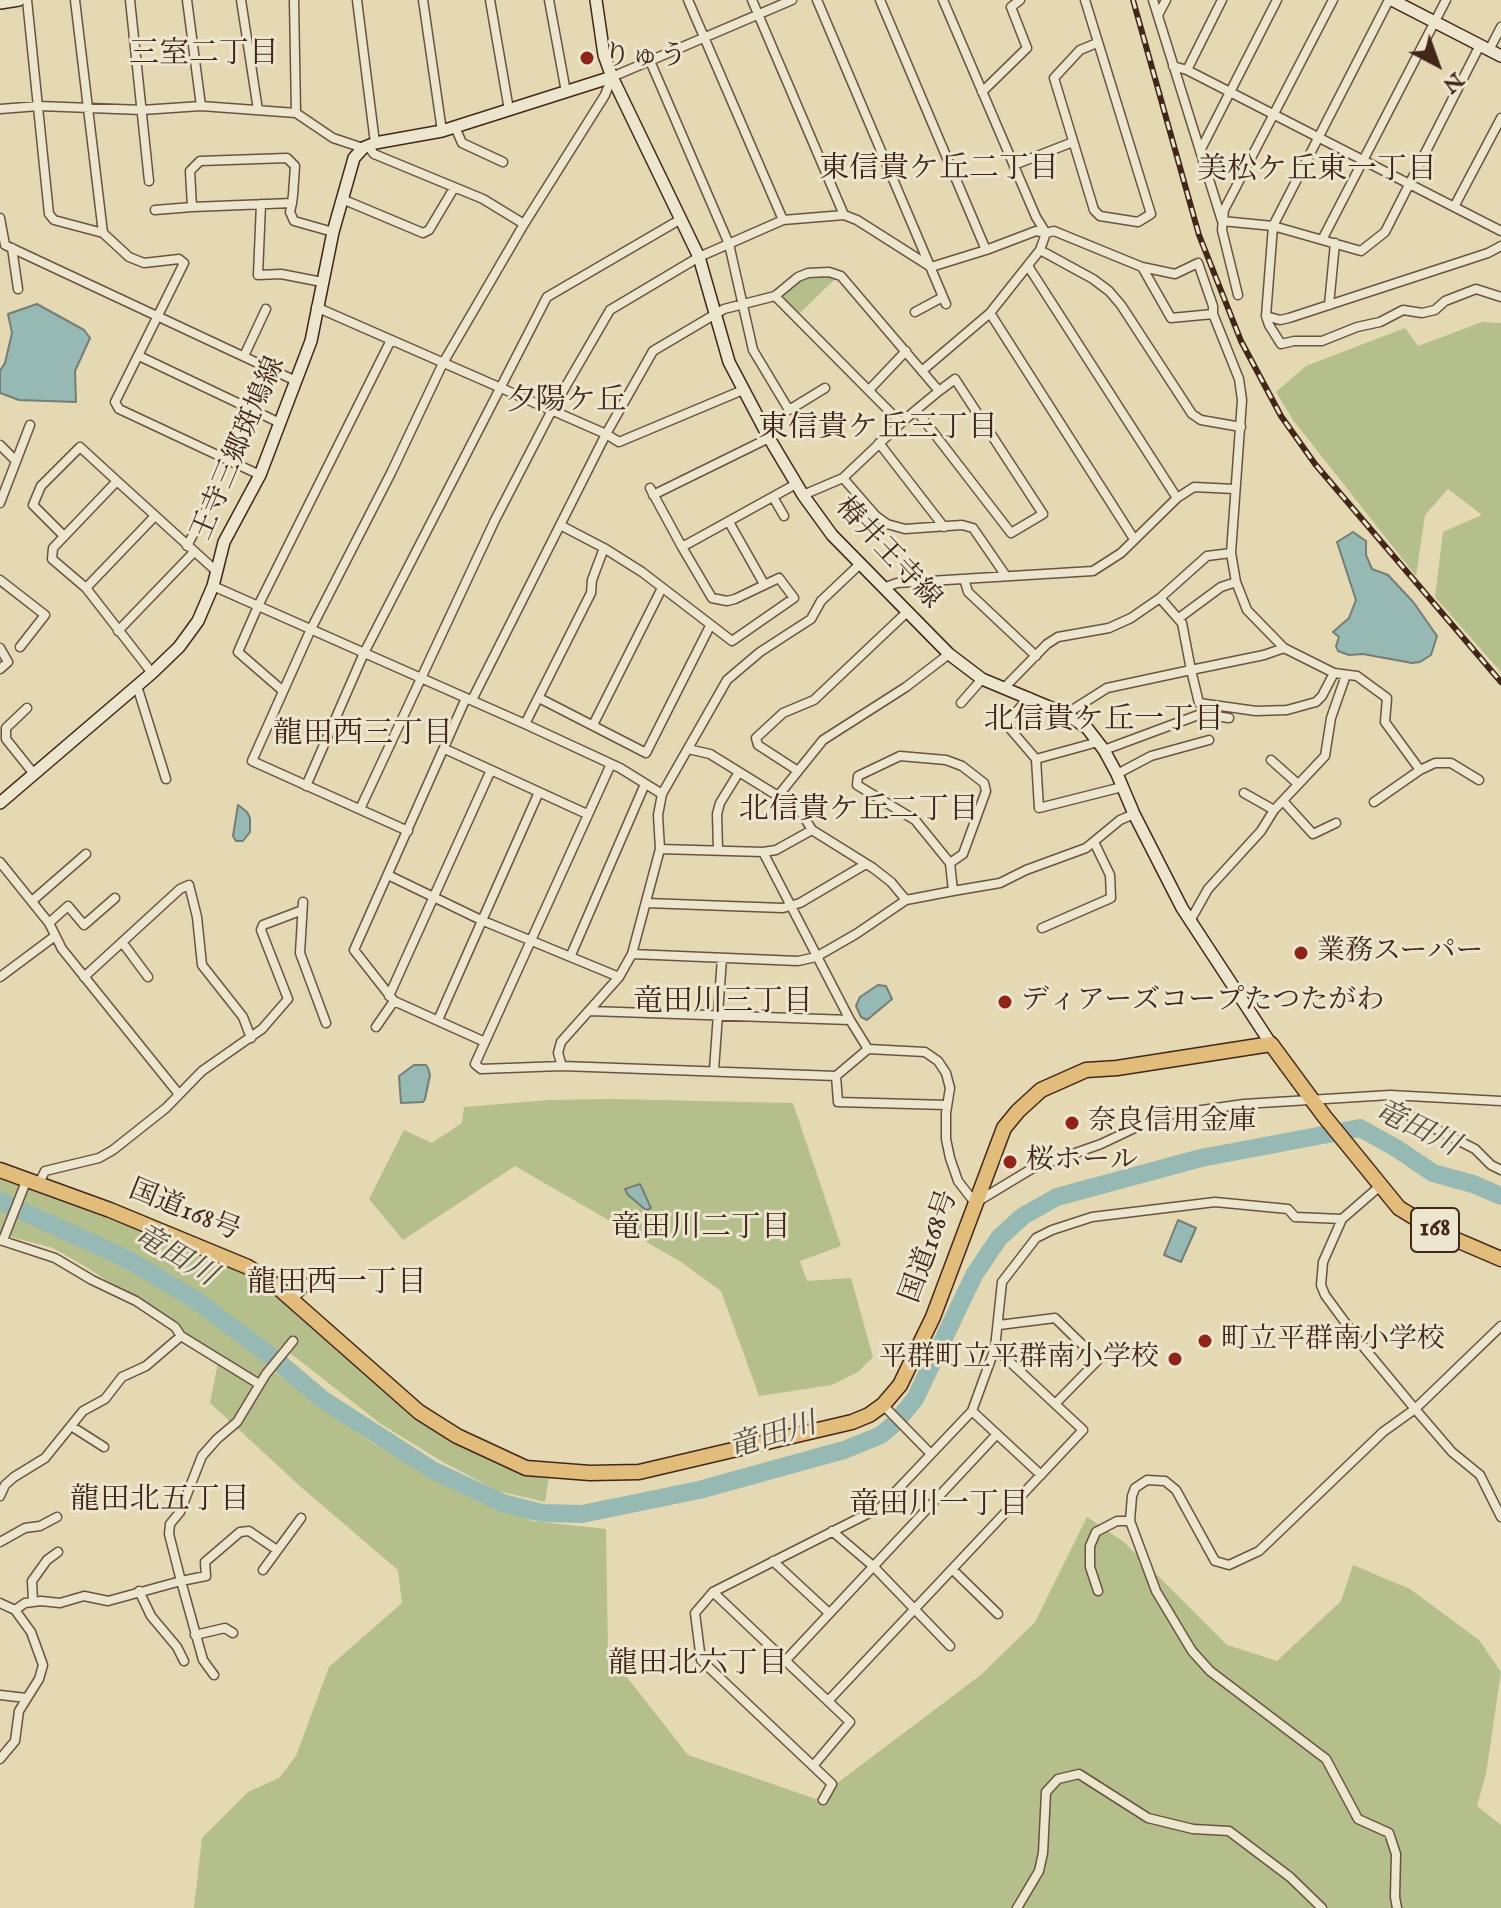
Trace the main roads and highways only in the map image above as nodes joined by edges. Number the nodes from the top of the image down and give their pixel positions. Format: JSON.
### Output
{"nodes":[{"id":1,"x":19,"y":0,"type":"edge"},
{"id":2,"x":596,"y":0,"type":"edge"},
{"id":3,"x":1390,"y":0,"type":"edge"},
{"id":4,"x":0,"y":3,"type":"edge"},
{"id":5,"x":1501,"y":56,"type":"edge"},
{"id":6,"x":612,"y":77,"type":"junction"},
{"id":7,"x":0,"y":803,"type":"edge"},
{"id":8,"x":1271,"y":1044,"type":"junction"},
{"id":9,"x":0,"y":1170,"type":"edge"},
{"id":10,"x":1501,"y":1259,"type":"edge"}],
"edges":[{"from":1,"to":4,"type":"main road"},
{"from":2,"to":6,"type":"main road","name":"椿井王寺線"},
{"from":3,"to":5,"type":"main road"},
{"from":6,"to":7,"type":"main road","name":"王寺三郷斑鳩線"},
{"from":6,"to":8,"type":"main road","name":"椿井王寺線"},
{"from":8,"to":9,"type":"highway","name":"国道168号"},
{"from":8,"to":10,"type":"highway","number":"168"}]}
